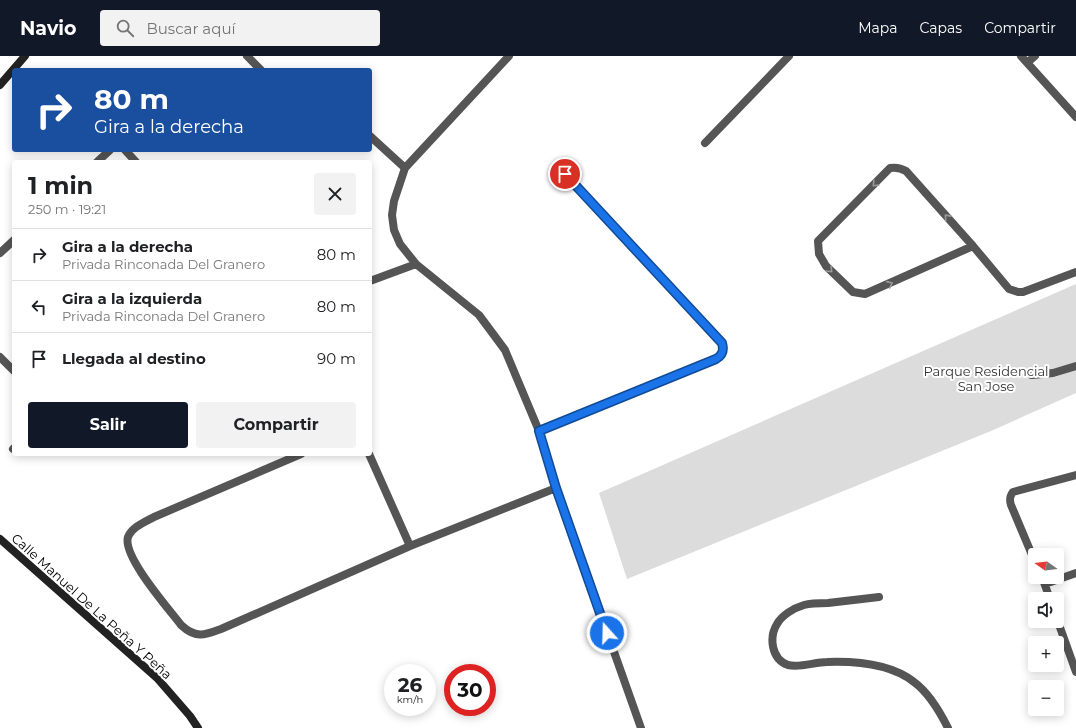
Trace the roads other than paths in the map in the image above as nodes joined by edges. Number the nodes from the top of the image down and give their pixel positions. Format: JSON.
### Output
{"nodes":[{"id":1,"x":25,"y":56,"type":"edge"},
{"id":2,"x":247,"y":56,"type":"edge"},
{"id":3,"x":509,"y":56,"type":"edge"},
{"id":4,"x":789,"y":56,"type":"edge"},
{"id":5,"x":1021,"y":56,"type":"edge"},
{"id":6,"x":1035,"y":56,"type":"edge"},
{"id":7,"x":1028,"y":62,"type":"junction"},
{"id":8,"x":15,"y":68,"type":"edge"},
{"id":9,"x":259,"y":68,"type":"edge"},
{"id":10,"x":12,"y":71,"type":"edge"},
{"id":11,"x":0,"y":85,"type":"edge"},
{"id":12,"x":1076,"y":117,"type":"edge"},
{"id":13,"x":372,"y":138,"type":"edge"},
{"id":14,"x":705,"y":143,"type":"dead end"},
{"id":15,"x":108,"y":152,"type":"edge"},
{"id":16,"x":127,"y":152,"type":"edge"},
{"id":17,"x":99,"y":160,"type":"edge"},
{"id":18,"x":134,"y":160,"type":"edge"},
{"id":19,"x":404,"y":168,"type":"junction"},
{"id":20,"x":565,"y":174,"type":"dead end"},
{"id":21,"x":12,"y":242,"type":"edge"},
{"id":22,"x":974,"y":246,"type":"junction"},
{"id":23,"x":0,"y":253,"type":"edge"},
{"id":24,"x":416,"y":264,"type":"junction"},
{"id":25,"x":1076,"y":272,"type":"edge"},
{"id":26,"x":372,"y":280,"type":"edge"},
{"id":27,"x":0,"y":357,"type":"edge"},
{"id":28,"x":1076,"y":366,"type":"edge"},
{"id":29,"x":12,"y":369,"type":"edge"},
{"id":30,"x":1032,"y":375,"type":"dead end"},
{"id":31,"x":539,"y":431,"type":"junction"},
{"id":32,"x":296,"y":456,"type":"edge"},
{"id":33,"x":370,"y":456,"type":"edge"},
{"id":34,"x":1076,"y":475,"type":"edge"},
{"id":35,"x":556,"y":488,"type":"junction"},
{"id":36,"x":0,"y":539,"type":"edge"},
{"id":37,"x":410,"y":546,"type":"junction"},
{"id":38,"x":1029,"y":548,"type":"edge"},
{"id":39,"x":1076,"y":573,"type":"edge"},
{"id":40,"x":1064,"y":576,"type":"edge"},
{"id":41,"x":879,"y":597,"type":"dead end"},
{"id":42,"x":1060,"y":628,"type":"edge"},
{"id":43,"x":1076,"y":672,"type":"edge"},
{"id":44,"x":198,"y":728,"type":"edge"},
{"id":45,"x":640,"y":728,"type":"edge"},
{"id":46,"x":948,"y":728,"type":"edge"}],
"edges":[{"from":1,"to":8,"type":"street"},
{"from":2,"to":9,"type":"street"},
{"from":3,"to":19,"type":"street"},
{"from":4,"to":14,"type":"street"},
{"from":5,"to":7,"type":"street"},
{"from":6,"to":7,"type":"street"},
{"from":7,"to":12,"type":"street"},
{"from":10,"to":11,"type":"street"},
{"from":13,"to":19,"type":"street"},
{"from":15,"to":17,"type":"street"},
{"from":16,"to":18,"type":"street"},
{"from":19,"to":24,"type":"street"},
{"from":20,"to":31,"type":"street"},
{"from":21,"to":23,"type":"street"},
{"from":22,"to":22,"type":"street","one_way":true},
{"from":22,"to":25,"type":"street"},
{"from":24,"to":26,"type":"street"},
{"from":24,"to":31,"type":"street"},
{"from":27,"to":29,"type":"street"},
{"from":28,"to":30,"type":"street"},
{"from":31,"to":35,"type":"street"},
{"from":32,"to":37,"type":"street"},
{"from":33,"to":37,"type":"street"},
{"from":34,"to":38,"type":"street"},
{"from":35,"to":37,"type":"street"},
{"from":35,"to":45,"type":"street"},
{"from":36,"to":44,"type":"street","name":"Calle Manuel De La Peña Y Peña"},
{"from":39,"to":40,"type":"street"},
{"from":41,"to":46,"type":"street"},
{"from":42,"to":43,"type":"street"}]}
